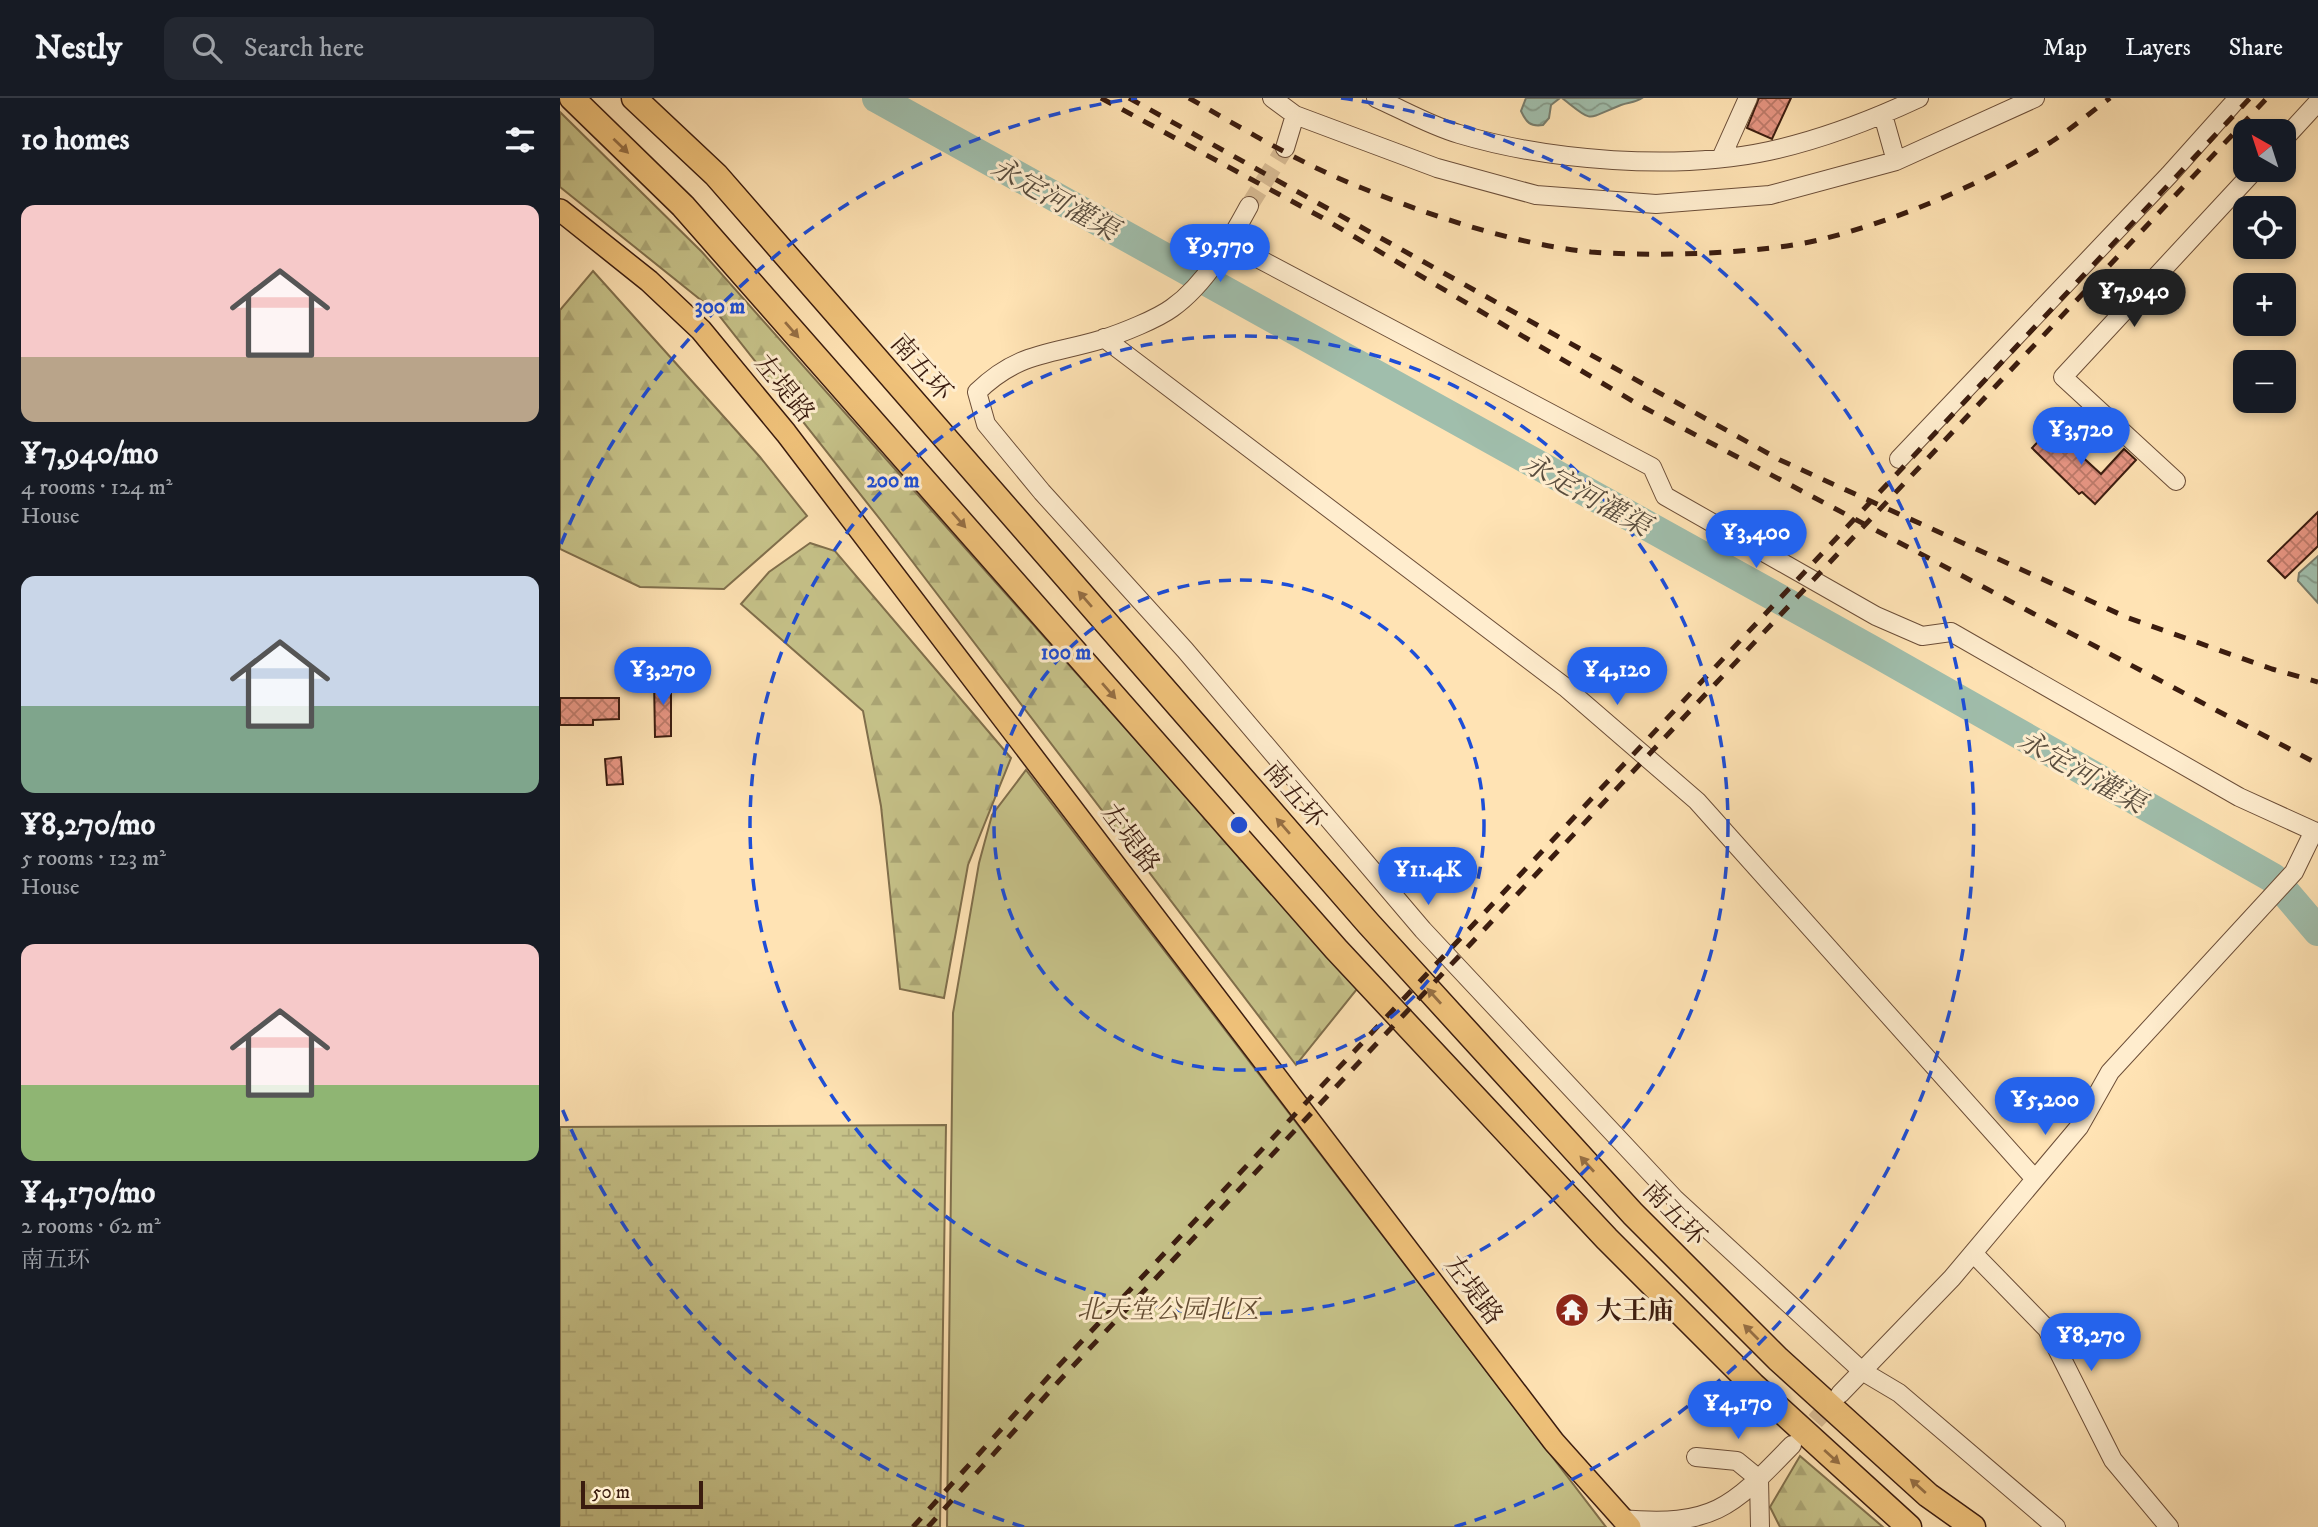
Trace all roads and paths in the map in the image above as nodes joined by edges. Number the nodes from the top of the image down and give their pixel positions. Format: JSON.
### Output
{"nodes":[{"id":1,"x":572,"y":98,"type":"edge"},
{"id":2,"x":634,"y":98,"type":"edge"},
{"id":3,"x":1272,"y":98,"type":"edge"},
{"id":4,"x":1376,"y":98,"type":"edge"},
{"id":5,"x":1748,"y":98,"type":"edge"},
{"id":6,"x":1919,"y":98,"type":"edge"},
{"id":7,"x":2035,"y":98,"type":"edge"},
{"id":8,"x":2238,"y":98,"type":"edge"},
{"id":9,"x":2318,"y":102,"type":"edge"},
{"id":10,"x":1295,"y":115,"type":"junction"},
{"id":11,"x":1883,"y":115,"type":"junction"},
{"id":12,"x":2296,"y":126,"type":"edge"},
{"id":13,"x":1285,"y":148,"type":"tunnel mouth"},
{"id":14,"x":1722,"y":156,"type":"junction"},
{"id":15,"x":1896,"y":161,"type":"junction"},
{"id":16,"x":2244,"y":182,"type":"edge"},
{"id":17,"x":1249,"y":206,"type":"tunnel mouth"},
{"id":18,"x":560,"y":210,"type":"edge"},
{"id":19,"x":1228,"y":244,"type":"junction"},
{"id":20,"x":1104,"y":338,"type":"junction"},
{"id":21,"x":1899,"y":458,"type":"dead end"},
{"id":22,"x":2176,"y":481,"type":"dead end"},
{"id":23,"x":2316,"y":832,"type":"edge"},
{"id":24,"x":2035,"y":1179,"type":"junction"},
{"id":25,"x":1973,"y":1253,"type":"junction"},
{"id":26,"x":1862,"y":1371,"type":"junction"},
{"id":27,"x":1840,"y":1394,"type":"tunnel mouth"},
{"id":28,"x":1793,"y":1445,"type":"tunnel mouth"},
{"id":29,"x":1696,"y":1457,"type":"dead end"},
{"id":30,"x":1759,"y":1479,"type":"junction"},
{"id":31,"x":1625,"y":1523,"type":"edge"},
{"id":32,"x":1760,"y":1527,"type":"edge"},
{"id":33,"x":1909,"y":1527,"type":"edge"},
{"id":34,"x":1973,"y":1527,"type":"edge"},
{"id":35,"x":2056,"y":1527,"type":"edge"},
{"id":36,"x":2169,"y":1527,"type":"edge"}],
"edges":[{"from":1,"to":33,"type":"highway","one_way":true},
{"from":34,"to":2,"type":"highway","name":"南五环","one_way":true},
{"from":3,"to":10,"type":"street"},
{"from":4,"to":14,"type":"street"},
{"from":5,"to":14,"type":"street"},
{"from":6,"to":11,"type":"street"},
{"from":7,"to":15,"type":"street"},
{"from":8,"to":21,"type":"street"},
{"from":9,"to":12,"type":"street"},
{"from":10,"to":13,"type":"street"},
{"from":10,"to":15,"type":"street"},
{"from":11,"to":14,"type":"street"},
{"from":11,"to":15,"type":"street"},
{"from":16,"to":22,"type":"street"},
{"from":17,"to":19,"type":"street"},
{"from":18,"to":31,"type":"main road","name":"左堤路"},
{"from":19,"to":20,"type":"street"},
{"from":19,"to":23,"type":"street"},
{"from":20,"to":24,"type":"street"},
{"from":20,"to":26,"type":"street"},
{"from":23,"to":24,"type":"street"},
{"from":24,"to":25,"type":"street"},
{"from":25,"to":26,"type":"street"},
{"from":25,"to":36,"type":"street"},
{"from":26,"to":27,"type":"street"},
{"from":26,"to":35,"type":"street"},
{"from":28,"to":30,"type":"street"},
{"from":29,"to":30,"type":"street"},
{"from":30,"to":31,"type":"street"},
{"from":30,"to":32,"type":"street"}]}
